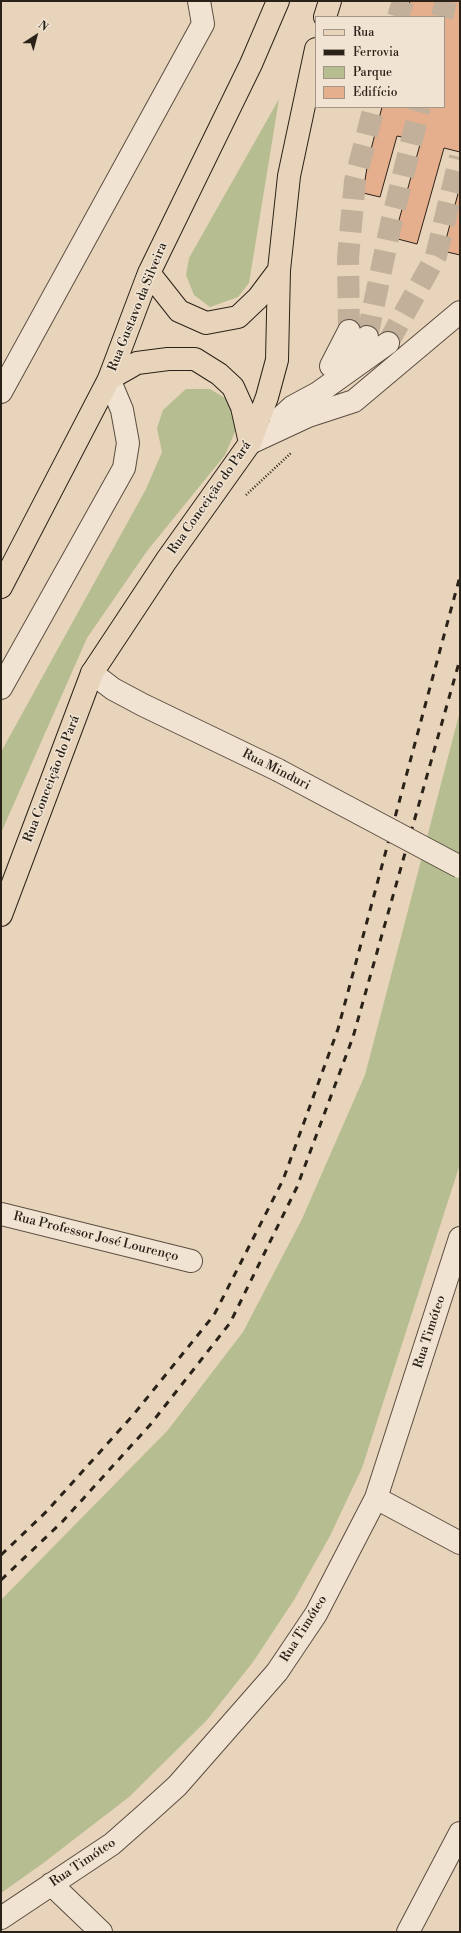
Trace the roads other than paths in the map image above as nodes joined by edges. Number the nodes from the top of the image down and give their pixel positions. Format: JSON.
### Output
{"nodes":[{"id":1,"x":199,"y":1,"type":"edge"},
{"id":2,"x":278,"y":1,"type":"edge"},
{"id":3,"x":330,"y":1,"type":"edge"},
{"id":4,"x":325,"y":16,"type":"edge"},
{"id":5,"x":315,"y":54,"type":"edge"},
{"id":6,"x":279,"y":270,"type":"junction"},
{"id":7,"x":149,"y":274,"type":"junction"},
{"id":8,"x":460,"y":312,"type":"edge"},
{"id":9,"x":358,"y":334,"type":"tunnel mouth"},
{"id":10,"x":388,"y":343,"type":"tunnel mouth"},
{"id":11,"x":109,"y":380,"type":"junction"},
{"id":12,"x":1,"y":392,"type":"edge"},
{"id":13,"x":318,"y":394,"type":"junction"},
{"id":14,"x":250,"y":443,"type":"junction"},
{"id":15,"x":1,"y":587,"type":"edge"},
{"id":16,"x":92,"y":673,"type":"junction"},
{"id":17,"x":1,"y":688,"type":"edge"},
{"id":18,"x":460,"y":867,"type":"edge"},
{"id":19,"x":1,"y":915,"type":"edge"},
{"id":20,"x":1,"y":1214,"type":"edge"},
{"id":21,"x":460,"y":1238,"type":"edge"},
{"id":22,"x":190,"y":1261,"type":"dead end"},
{"id":23,"x":376,"y":1498,"type":"junction"},
{"id":24,"x":460,"y":1543,"type":"edge"},
{"id":25,"x":460,"y":1833,"type":"edge"},
{"id":26,"x":51,"y":1884,"type":"junction"},
{"id":27,"x":1,"y":1918,"type":"edge"},
{"id":28,"x":101,"y":1932,"type":"edge"},
{"id":29,"x":408,"y":1932,"type":"edge"}],
"edges":[{"from":1,"to":12,"type":"street"},
{"from":2,"to":7,"type":"main road","name":"Rua Gustavo da Silveira"},
{"from":3,"to":4,"type":"main road"},
{"from":5,"to":6,"type":"main road","name":"Rua Conceição do Pará"},
{"from":6,"to":7,"type":"main road"},
{"from":6,"to":14,"type":"main road","name":"Rua Conceição do Pará"},
{"from":7,"to":11,"type":"main road","name":"Rua Gustavo da Silveira"},
{"from":8,"to":14,"type":"street"},
{"from":9,"to":13,"type":"street"},
{"from":10,"to":13,"type":"street"},
{"from":11,"to":14,"type":"main road"},
{"from":11,"to":15,"type":"main road","name":"Rua Gustavo da Silveira"},
{"from":11,"to":17,"type":"street"},
{"from":13,"to":14,"type":"street"},
{"from":14,"to":16,"type":"main road","name":"Rua Conceição do Pará"},
{"from":16,"to":18,"type":"street","name":"Rua Minduri","bridge":true},
{"from":16,"to":19,"type":"main road","name":"Rua Conceição do Pará"},
{"from":20,"to":22,"type":"street","name":"Rua Professor José Lourenço"},
{"from":21,"to":23,"type":"street","name":"Rua Timóteo"},
{"from":23,"to":24,"type":"street"},
{"from":23,"to":26,"type":"street","name":"Rua Timóteo"},
{"from":25,"to":29,"type":"street"},
{"from":26,"to":27,"type":"street","name":"Rua Timóteo"},
{"from":26,"to":28,"type":"street"}]}
